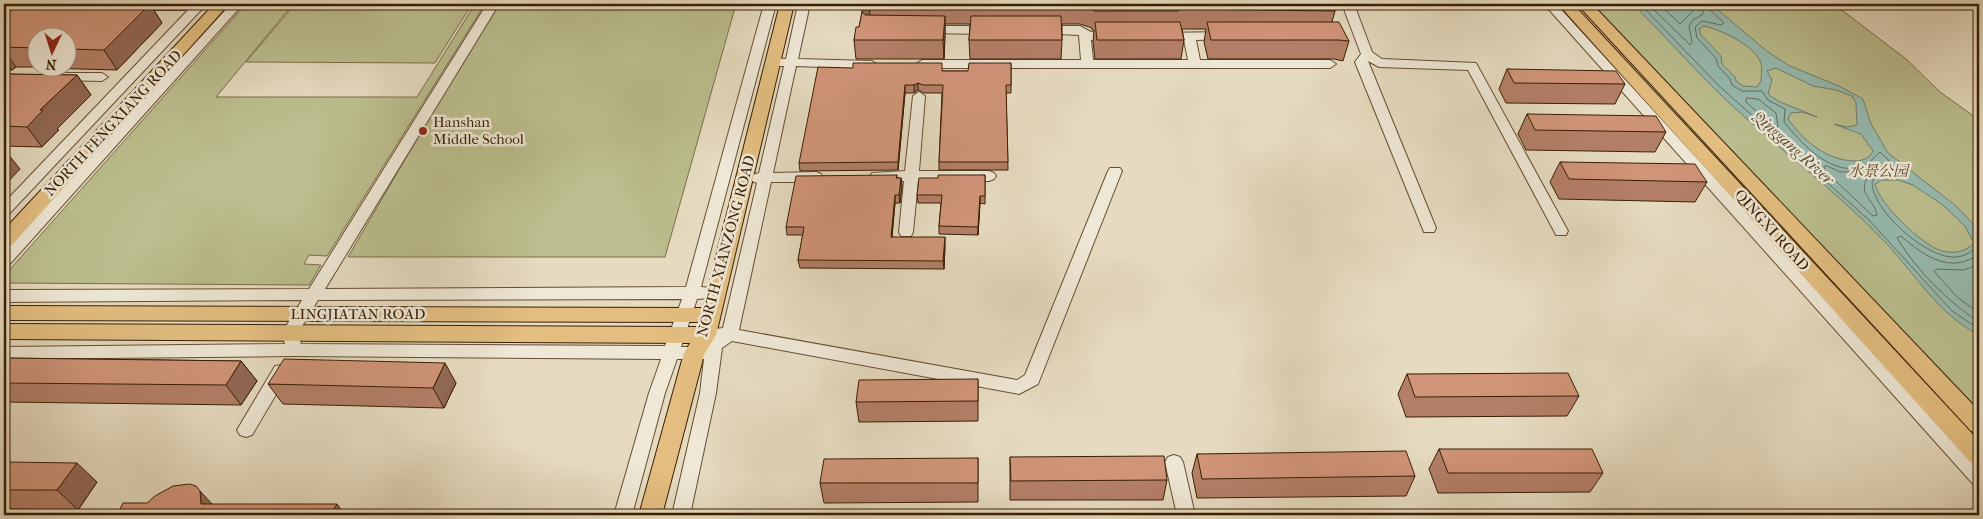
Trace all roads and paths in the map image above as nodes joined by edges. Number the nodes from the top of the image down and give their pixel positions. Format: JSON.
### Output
{"nodes":[{"id":1,"x":237,"y":4,"type":"edge"},
{"id":2,"x":493,"y":4,"type":"edge"},
{"id":3,"x":770,"y":4,"type":"edge"},
{"id":4,"x":788,"y":4,"type":"edge"},
{"id":5,"x":804,"y":4,"type":"edge"},
{"id":6,"x":1348,"y":4,"type":"edge"},
{"id":7,"x":1550,"y":4,"type":"edge"},
{"id":8,"x":1565,"y":4,"type":"edge"},
{"id":9,"x":1584,"y":4,"type":"edge"},
{"id":10,"x":4,"y":6,"type":"edge"},
{"id":11,"x":42,"y":6,"type":"edge"},
{"id":12,"x":199,"y":6,"type":"edge"},
{"id":13,"x":220,"y":6,"type":"edge"},
{"id":14,"x":120,"y":7,"type":"edge"},
{"id":15,"x":918,"y":30,"type":"edge"},
{"id":16,"x":1003,"y":30,"type":"edge"},
{"id":17,"x":1032,"y":30,"type":"edge"},
{"id":18,"x":1085,"y":36,"type":"junction"},
{"id":19,"x":1123,"y":36,"type":"edge"},
{"id":20,"x":1151,"y":36,"type":"edge"},
{"id":21,"x":1189,"y":36,"type":"junction"},
{"id":22,"x":1237,"y":36,"type":"edge"},
{"id":23,"x":1367,"y":54,"type":"junction"},
{"id":24,"x":774,"y":62,"type":"junction"},
{"id":25,"x":791,"y":62,"type":"junction"},
{"id":26,"x":883,"y":64,"type":"edge"},
{"id":27,"x":913,"y":64,"type":"edge"},
{"id":28,"x":1087,"y":64,"type":"junction"},
{"id":29,"x":1196,"y":64,"type":"junction"},
{"id":30,"x":1330,"y":64,"type":"dead end"},
{"id":31,"x":78,"y":77,"type":"edge"},
{"id":32,"x":102,"y":77,"type":"dead end"},
{"id":33,"x":919,"y":96,"type":"dead end"},
{"id":34,"x":1695,"y":123,"type":"junction"},
{"id":35,"x":1675,"y":124,"type":"junction"},
{"id":36,"x":1115,"y":171,"type":"dead end"},
{"id":37,"x":911,"y":176,"type":"junction"},
{"id":38,"x":989,"y":176,"type":"dead end"},
{"id":39,"x":833,"y":177,"type":"edge"},
{"id":40,"x":863,"y":177,"type":"edge"},
{"id":41,"x":745,"y":178,"type":"junction"},
{"id":42,"x":765,"y":178,"type":"junction"},
{"id":43,"x":4,"y":211,"type":"edge"},
{"id":44,"x":1428,"y":228,"type":"dead end"},
{"id":45,"x":1561,"y":231,"type":"dead end"},
{"id":46,"x":906,"y":232,"type":"dead end"},
{"id":47,"x":7,"y":234,"type":"edge"},
{"id":48,"x":4,"y":261,"type":"edge"},
{"id":49,"x":1843,"y":280,"type":"junction"},
{"id":50,"x":1820,"y":283,"type":"junction"},
{"id":51,"x":692,"y":293,"type":"junction"},
{"id":52,"x":717,"y":293,"type":"junction"},
{"id":53,"x":314,"y":294,"type":"junction"},
{"id":54,"x":4,"y":296,"type":"edge"},
{"id":55,"x":4,"y":313,"type":"edge"},
{"id":56,"x":302,"y":314,"type":"junction"},
{"id":57,"x":684,"y":315,"type":"junction"},
{"id":58,"x":4,"y":332,"type":"edge"},
{"id":59,"x":730,"y":334,"type":"junction"},
{"id":60,"x":706,"y":339,"type":"junction"},
{"id":61,"x":292,"y":342,"type":"junction"},
{"id":62,"x":674,"y":344,"type":"junction"},
{"id":63,"x":4,"y":353,"type":"edge"},
{"id":64,"x":1979,"y":425,"type":"edge"},
{"id":65,"x":246,"y":430,"type":"dead end"},
{"id":66,"x":1979,"y":456,"type":"edge"},
{"id":67,"x":1174,"y":462,"type":"dead end"},
{"id":68,"x":1979,"y":479,"type":"edge"},
{"id":69,"x":623,"y":515,"type":"edge"},
{"id":70,"x":651,"y":515,"type":"edge"},
{"id":71,"x":681,"y":515,"type":"edge"},
{"id":72,"x":1186,"y":515,"type":"edge"}],
"edges":[{"from":1,"to":48,"type":"street"},
{"from":2,"to":53,"type":"street"},
{"from":3,"to":51,"type":"street"},
{"from":4,"to":24,"type":"main road","name":"NORTH XIANZONG ROAD"},
{"from":5,"to":25,"type":"street"},
{"from":6,"to":23,"type":"street"},
{"from":7,"to":68,"type":"street"},
{"from":8,"to":35,"type":"main road","name":"QINGXI ROAD"},
{"from":9,"to":34,"type":"main road","name":"QINGXI ROAD"},
{"from":10,"to":11,"type":"street"},
{"from":12,"to":13,"type":"street"},
{"from":12,"to":14,"type":"street"},
{"from":12,"to":43,"type":"street"},
{"from":13,"to":47,"type":"main road","name":"NORTH FENGXIANG ROAD"},
{"from":15,"to":16,"type":"street"},
{"from":17,"to":18,"type":"street"},
{"from":18,"to":19,"type":"street"},
{"from":18,"to":28,"type":"street"},
{"from":20,"to":21,"type":"street"},
{"from":21,"to":22,"type":"street"},
{"from":21,"to":29,"type":"street"},
{"from":23,"to":44,"type":"street"},
{"from":23,"to":45,"type":"street"},
{"from":24,"to":25,"type":"street"},
{"from":24,"to":41,"type":"main road","name":"NORTH XIANZONG ROAD"},
{"from":25,"to":26,"type":"street"},
{"from":25,"to":42,"type":"street"},
{"from":27,"to":28,"type":"street"},
{"from":28,"to":29,"type":"street"},
{"from":29,"to":30,"type":"street"},
{"from":31,"to":32,"type":"street"},
{"from":33,"to":37,"type":"street"},
{"from":34,"to":35,"type":"main road"},
{"from":34,"to":49,"type":"main road","name":"QINGXI ROAD"},
{"from":35,"to":50,"type":"main road","name":"QINGXI ROAD"},
{"from":36,"to":59,"type":"street"},
{"from":37,"to":38,"type":"street"},
{"from":37,"to":40,"type":"street"},
{"from":37,"to":46,"type":"street"},
{"from":39,"to":42,"type":"street"},
{"from":41,"to":42,"type":"street"},
{"from":41,"to":52,"type":"main road","name":"NORTH XIANZONG ROAD"},
{"from":42,"to":59,"type":"street"},
{"from":49,"to":50,"type":"main road"},
{"from":49,"to":64,"type":"main road","name":"QINGXI ROAD"},
{"from":50,"to":66,"type":"main road","name":"QINGXI ROAD"},
{"from":51,"to":52,"type":"street"},
{"from":51,"to":53,"type":"street"},
{"from":51,"to":57,"type":"street"},
{"from":52,"to":60,"type":"main road","name":"NORTH XIANZONG ROAD"},
{"from":53,"to":54,"type":"street"},
{"from":53,"to":56,"type":"street"},
{"from":55,"to":56,"type":"main road","name":"LINGJIATAN ROAD"},
{"from":56,"to":57,"type":"main road","name":"LINGJIATAN ROAD"},
{"from":56,"to":61,"type":"street"},
{"from":57,"to":60,"type":"main road","name":"LINGJIATAN ROAD"},
{"from":57,"to":62,"type":"street"},
{"from":58,"to":61,"type":"main road","name":"LINGJIATAN ROAD"},
{"from":59,"to":60,"type":"street"},
{"from":60,"to":62,"type":"main road","name":"LINGJIATAN ROAD"},
{"from":60,"to":70,"type":"main road","name":"NORTH XIANZONG ROAD"},
{"from":60,"to":71,"type":"street"},
{"from":61,"to":62,"type":"main road","name":"LINGJIATAN ROAD"},
{"from":61,"to":63,"type":"street"},
{"from":61,"to":65,"type":"street"},
{"from":62,"to":69,"type":"street"},
{"from":67,"to":72,"type":"street"}]}
